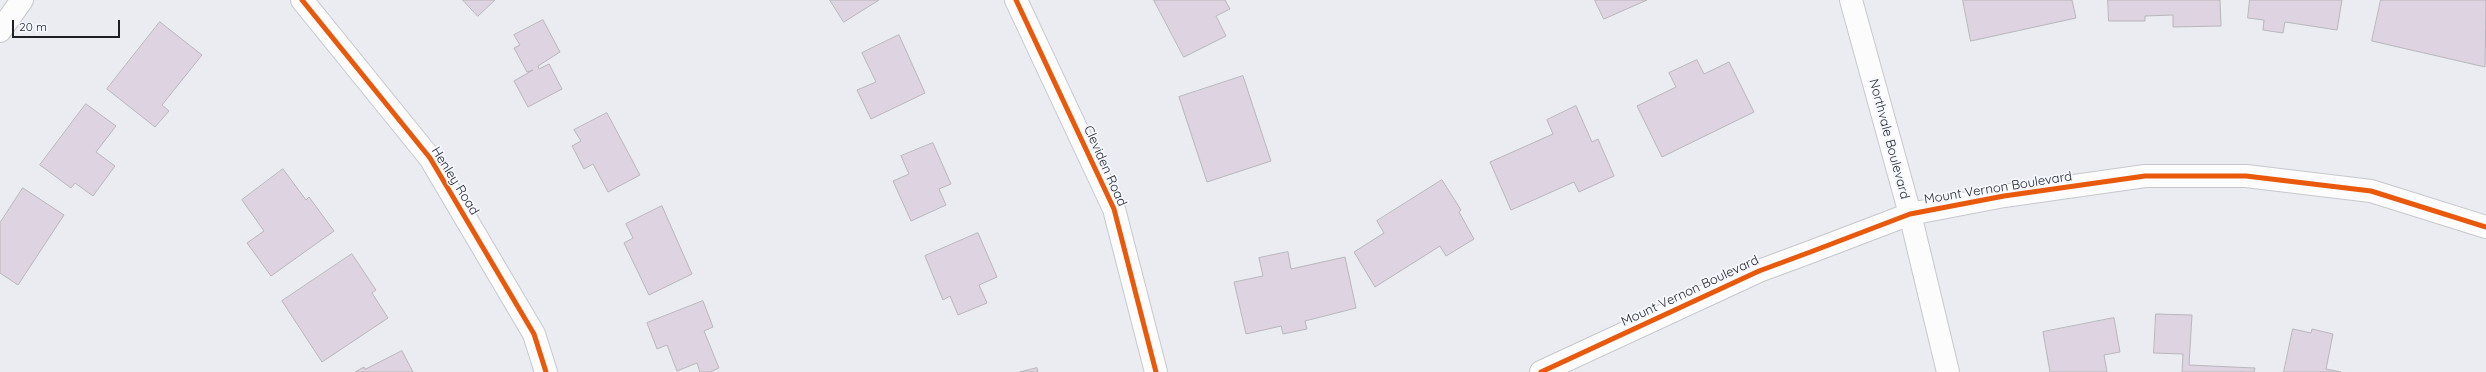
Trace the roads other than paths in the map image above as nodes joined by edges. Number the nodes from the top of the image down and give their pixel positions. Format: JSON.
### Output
{"nodes":[{"id":1,"x":22,"y":0,"type":"edge"},
{"id":2,"x":302,"y":0,"type":"edge"},
{"id":3,"x":1016,"y":0,"type":"edge"},
{"id":4,"x":1851,"y":0,"type":"edge"},
{"id":5,"x":0,"y":32,"type":"edge"},
{"id":6,"x":1910,"y":214,"type":"junction"},
{"id":7,"x":2486,"y":227,"type":"edge"},
{"id":8,"x":546,"y":372,"type":"edge"},
{"id":9,"x":1156,"y":372,"type":"edge"},
{"id":10,"x":1540,"y":372,"type":"edge"},
{"id":11,"x":1948,"y":372,"type":"edge"}],
"edges":[{"from":1,"to":5,"type":"street"},
{"from":2,"to":8,"type":"street","name":"Henley Road"},
{"from":3,"to":9,"type":"street","name":"Cleviden Road"},
{"from":4,"to":6,"type":"street","name":"Northvale Boulevard"},
{"from":6,"to":7,"type":"street","name":"Mount Vernon Boulevard"},
{"from":6,"to":10,"type":"street","name":"Mount Vernon Boulevard"},
{"from":6,"to":11,"type":"street","name":"Northvale Boulevard"}]}
